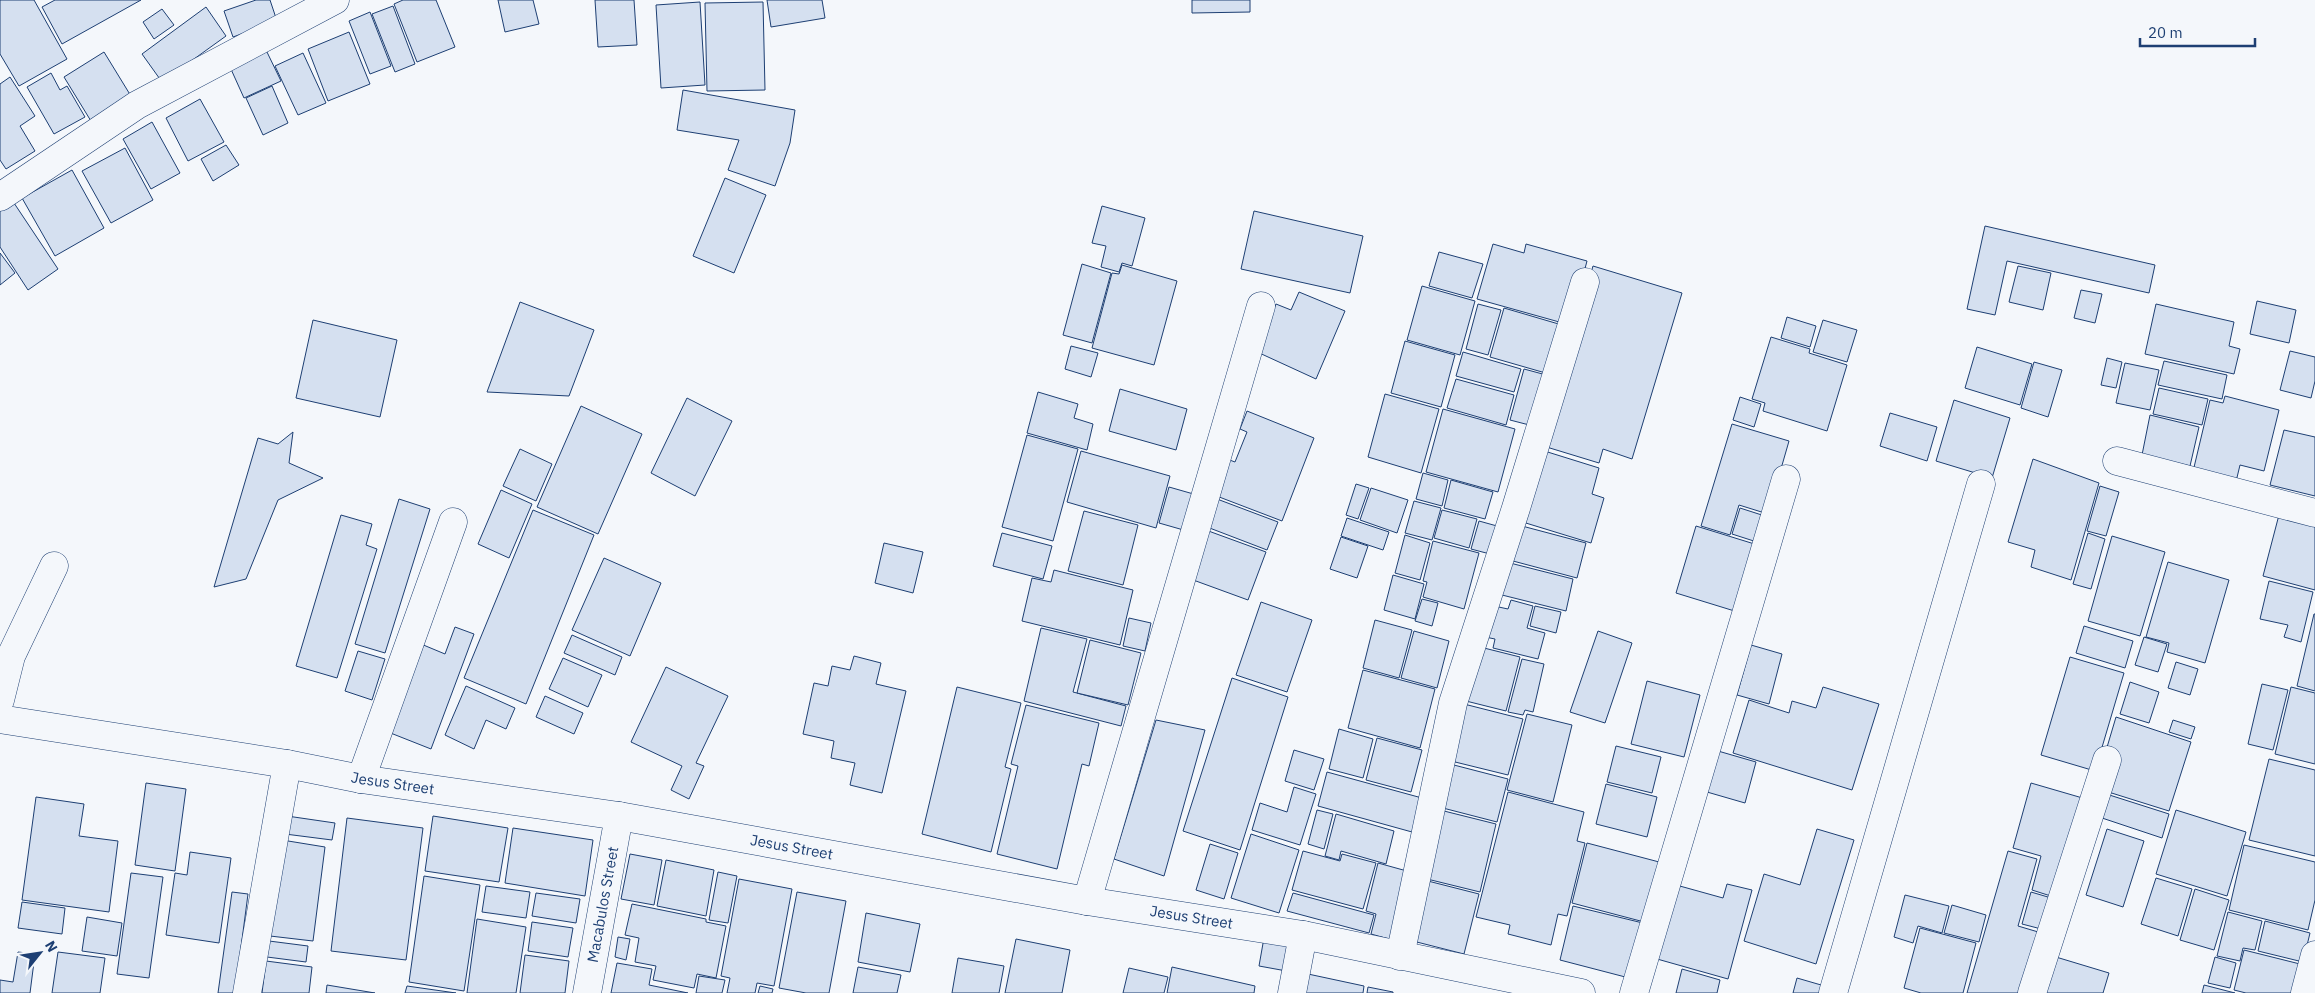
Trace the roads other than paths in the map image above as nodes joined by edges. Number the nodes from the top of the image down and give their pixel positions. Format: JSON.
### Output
{"nodes":[{"id":1,"x":335,"y":0,"type":"edge"},
{"id":2,"x":0,"y":196,"type":"edge"},
{"id":3,"x":1585,"y":282,"type":"dead end"},
{"id":4,"x":1261,"y":306,"type":"dead end"},
{"id":5,"x":2117,"y":461,"type":"dead end"},
{"id":6,"x":1786,"y":479,"type":"dead end"},
{"id":7,"x":1980,"y":484,"type":"dead end"},
{"id":8,"x":2315,"y":513,"type":"edge"},
{"id":9,"x":453,"y":522,"type":"dead end"},
{"id":10,"x":54,"y":566,"type":"dead end"},
{"id":11,"x":0,"y":700,"type":"edge"},
{"id":12,"x":0,"y":719,"type":"edge"},
{"id":13,"x":2107,"y":760,"type":"dead end"},
{"id":14,"x":287,"y":764,"type":"junction"},
{"id":15,"x":361,"y":779,"type":"junction"},
{"id":16,"x":619,"y":816,"type":"junction"},
{"id":17,"x":1087,"y":901,"type":"junction"},
{"id":18,"x":1303,"y":935,"type":"junction"},
{"id":19,"x":2315,"y":955,"type":"edge"},
{"id":20,"x":1400,"y":956,"type":"junction"},
{"id":21,"x":247,"y":993,"type":"edge"},
{"id":22,"x":587,"y":993,"type":"edge"},
{"id":23,"x":1292,"y":993,"type":"edge"},
{"id":24,"x":1581,"y":993,"type":"edge"},
{"id":25,"x":1634,"y":993,"type":"edge"},
{"id":26,"x":1833,"y":993,"type":"edge"},
{"id":27,"x":2032,"y":993,"type":"edge"},
{"id":28,"x":2305,"y":993,"type":"edge"}],
"edges":[{"from":1,"to":2,"type":"street"},
{"from":3,"to":20,"type":"street"},
{"from":4,"to":17,"type":"street"},
{"from":5,"to":8,"type":"street"},
{"from":6,"to":25,"type":"street"},
{"from":7,"to":26,"type":"street"},
{"from":9,"to":15,"type":"street"},
{"from":10,"to":11,"type":"street"},
{"from":12,"to":14,"type":"street","name":"Jesus Street"},
{"from":13,"to":27,"type":"street"},
{"from":14,"to":15,"type":"street","name":"Jesus Street"},
{"from":14,"to":21,"type":"street"},
{"from":15,"to":16,"type":"street","name":"Jesus Street"},
{"from":16,"to":17,"type":"street","name":"Jesus Street"},
{"from":16,"to":22,"type":"street","name":"Macabulos Street"},
{"from":17,"to":18,"type":"street","name":"Jesus Street"},
{"from":18,"to":20,"type":"street","name":"Jesus Street"},
{"from":18,"to":23,"type":"street"},
{"from":19,"to":28,"type":"street"},
{"from":20,"to":24,"type":"street","name":"Jesus Street"}]}
